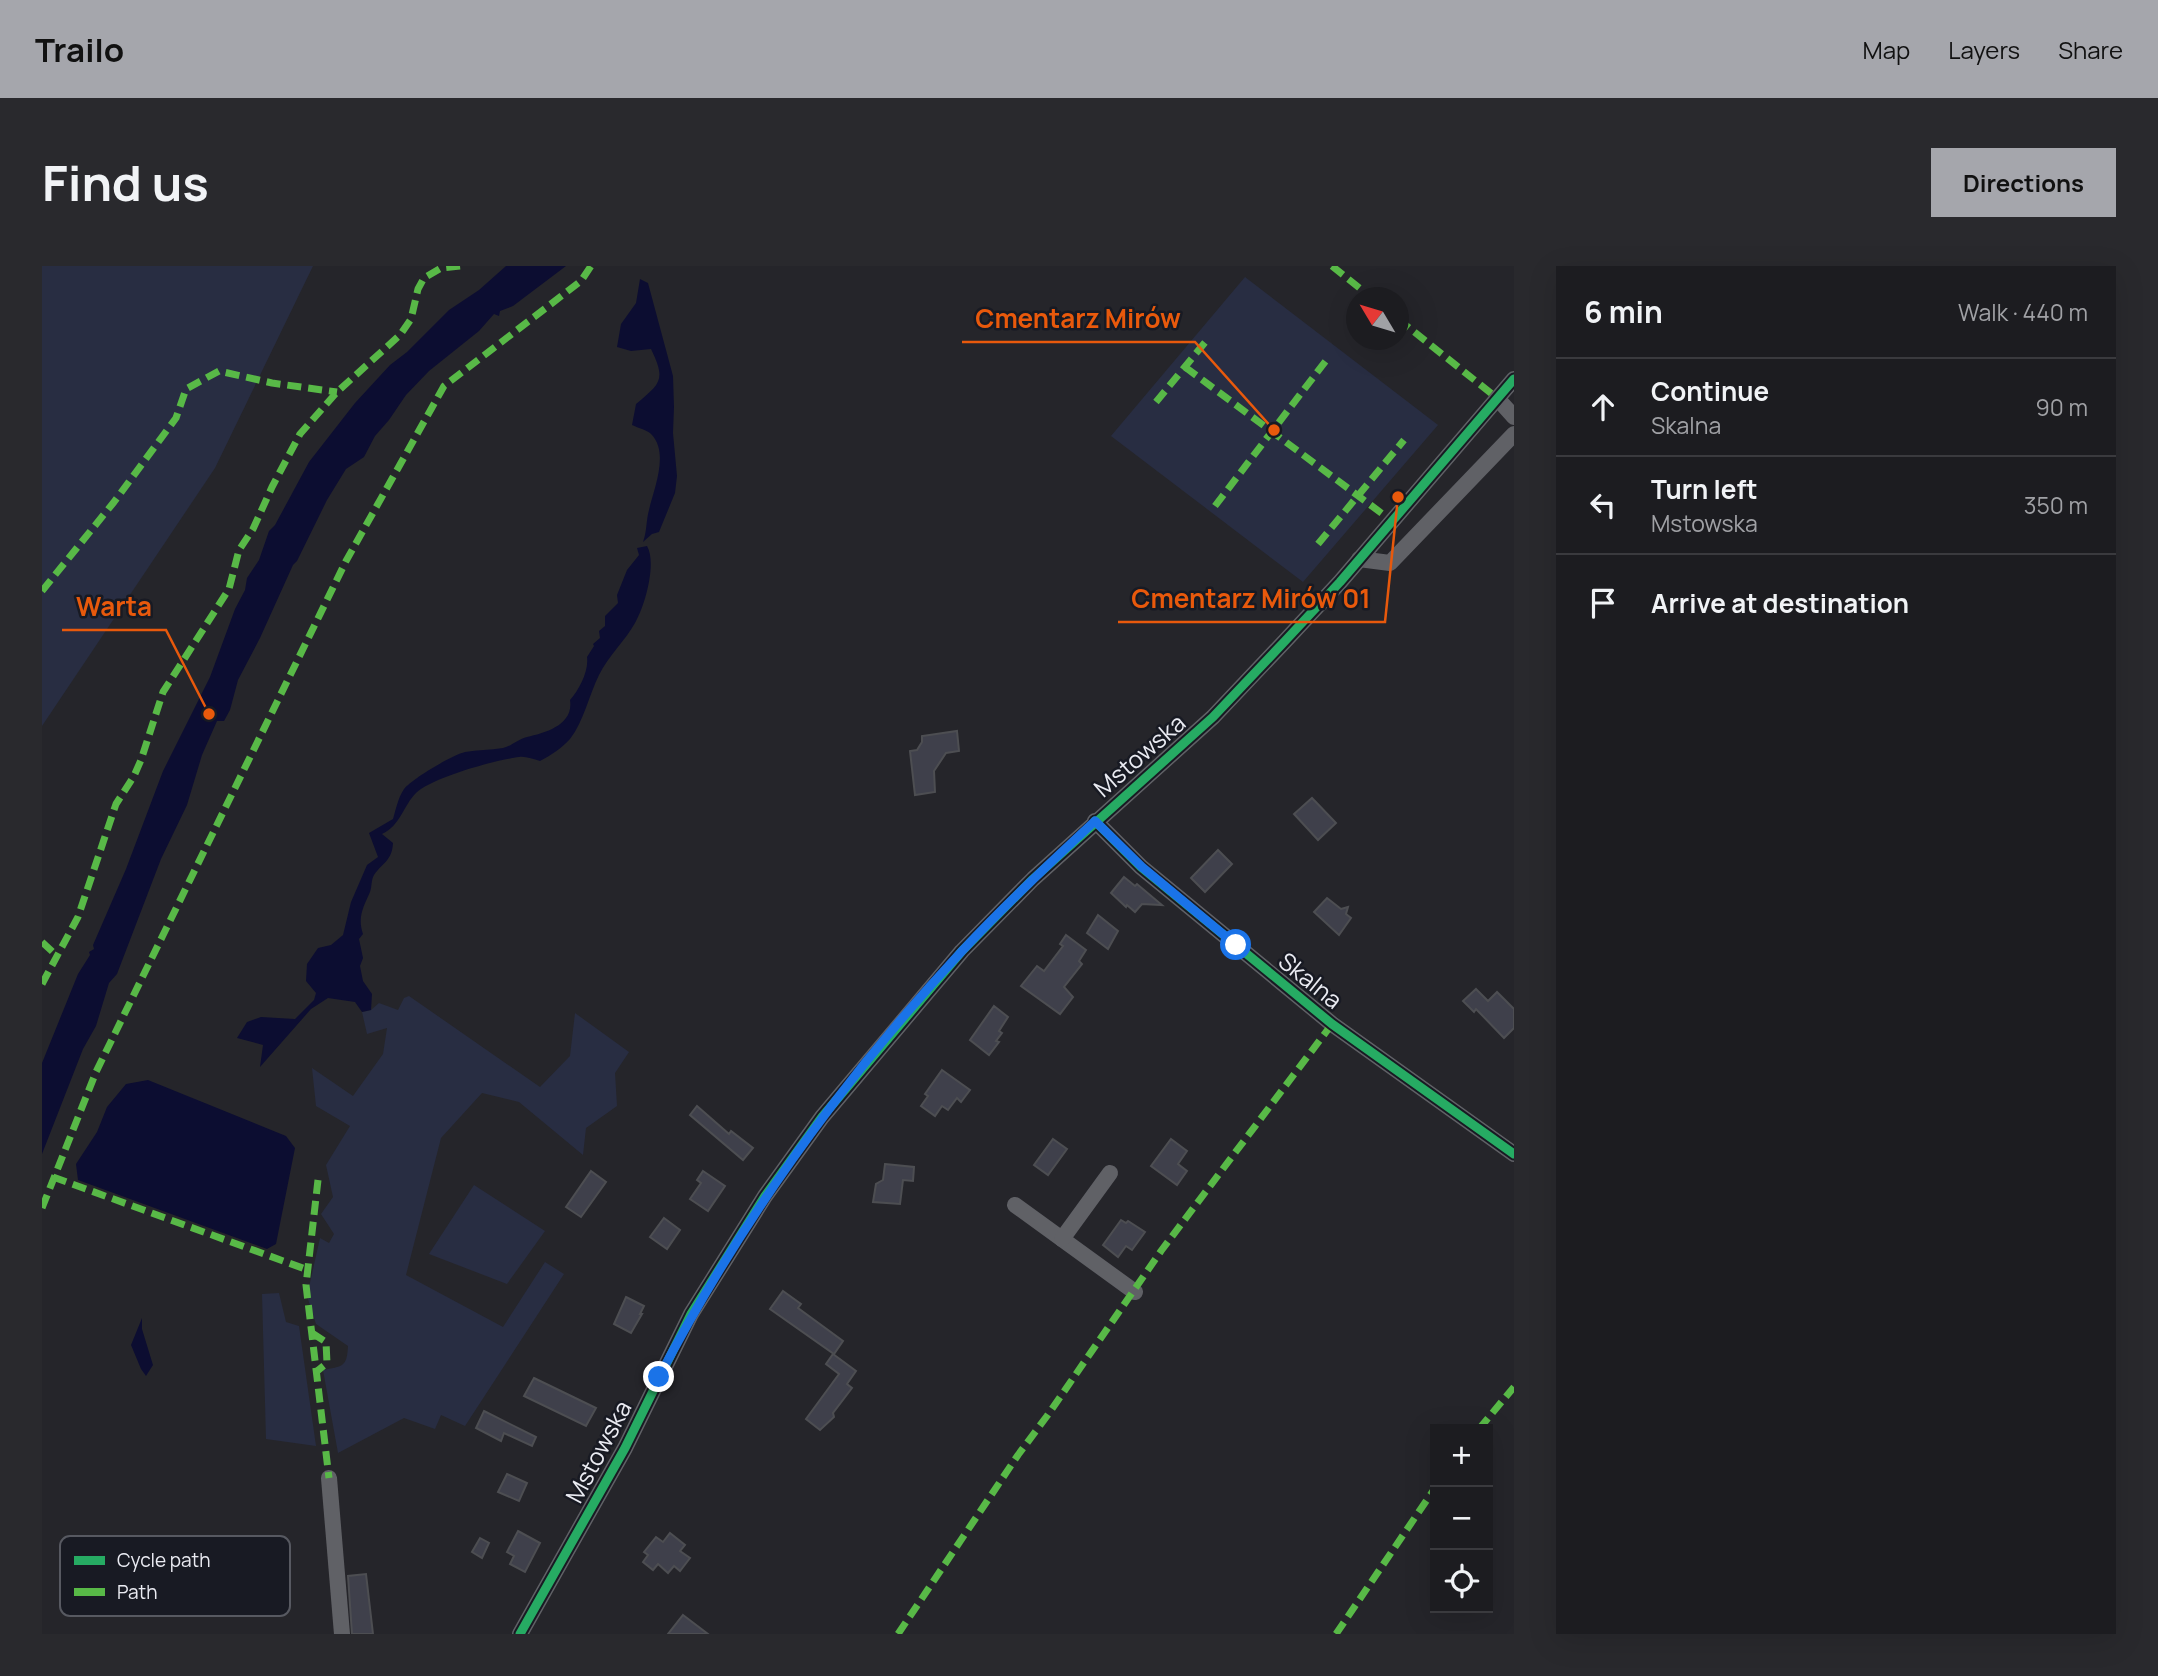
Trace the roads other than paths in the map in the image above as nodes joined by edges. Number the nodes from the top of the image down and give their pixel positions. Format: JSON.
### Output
{"nodes":[{"id":1,"x":1514,"y":379,"type":"edge"},
{"id":2,"x":1497,"y":398,"type":"junction"},
{"id":3,"x":1514,"y":416,"type":"edge"},
{"id":4,"x":1514,"y":434,"type":"edge"},
{"id":5,"x":1359,"y":559,"type":"junction"},
{"id":6,"x":1095,"y":821,"type":"junction"},
{"id":7,"x":1514,"y":1154,"type":"edge"},
{"id":8,"x":1110,"y":1173,"type":"dead end"},
{"id":9,"x":1015,"y":1205,"type":"dead end"},
{"id":10,"x":1062,"y":1239,"type":"junction"},
{"id":11,"x":1135,"y":1292,"type":"dead end"},
{"id":12,"x":329,"y":1478,"type":"dead end"},
{"id":13,"x":342,"y":1634,"type":"edge"},
{"id":14,"x":520,"y":1634,"type":"edge"}],
"edges":[{"from":1,"to":2,"type":"street","name":"Mstowska"},
{"from":2,"to":3,"type":"street"},
{"from":2,"to":5,"type":"street","name":"Mstowska"},
{"from":4,"to":5,"type":"street"},
{"from":5,"to":6,"type":"street","name":"Mstowska"},
{"from":6,"to":7,"type":"street","name":"Skalna"},
{"from":6,"to":14,"type":"street","name":"Mstowska"},
{"from":8,"to":10,"type":"street"},
{"from":9,"to":10,"type":"street"},
{"from":10,"to":11,"type":"street"},
{"from":12,"to":13,"type":"street"}]}
